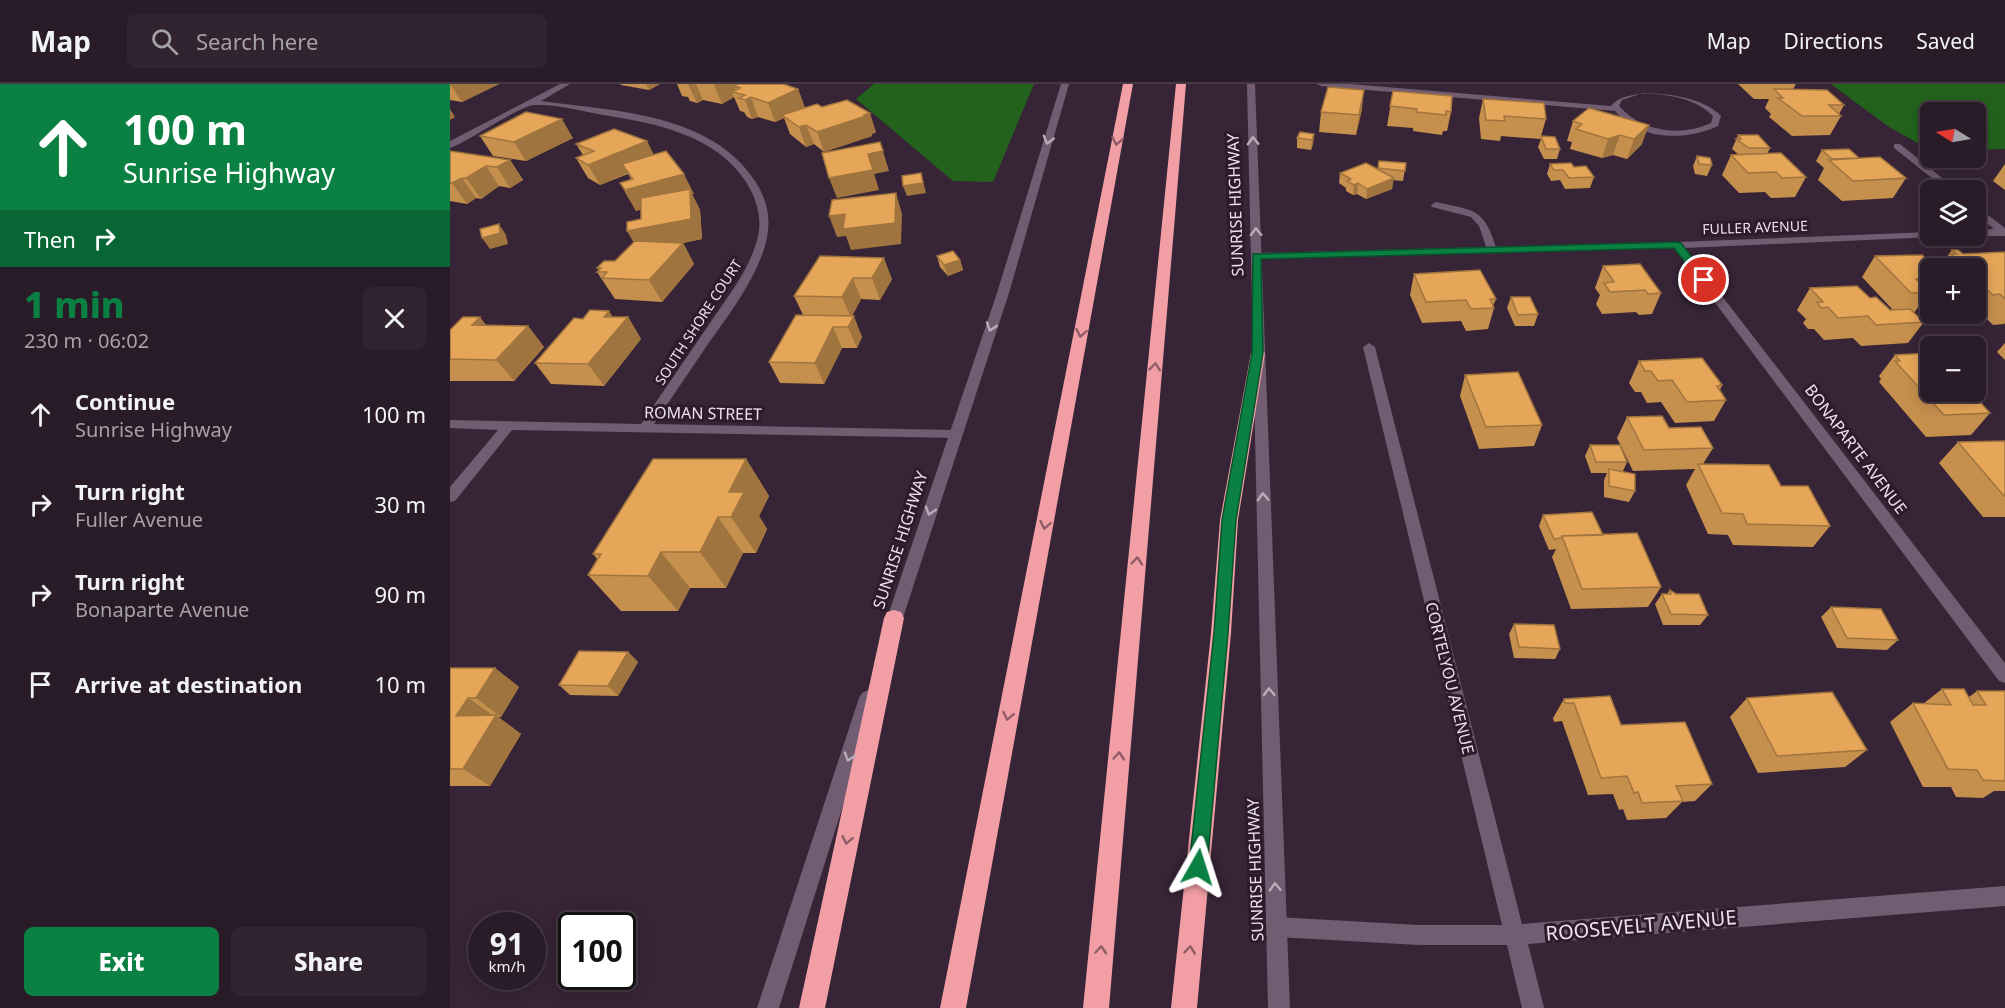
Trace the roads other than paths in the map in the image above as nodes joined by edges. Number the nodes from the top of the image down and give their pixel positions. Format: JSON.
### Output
{"nodes":[{"id":1,"x":567,"y":84,"type":"edge"},
{"id":2,"x":1065,"y":84,"type":"edge"},
{"id":3,"x":1128,"y":84,"type":"edge"},
{"id":4,"x":1181,"y":84,"type":"edge"},
{"id":5,"x":1251,"y":84,"type":"edge"},
{"id":6,"x":1321,"y":84,"type":"edge"},
{"id":7,"x":532,"y":102,"type":"junction"},
{"id":8,"x":1617,"y":108,"type":"junction"},
{"id":9,"x":450,"y":145,"type":"edge"},
{"id":10,"x":1897,"y":146,"type":"dead end"},
{"id":11,"x":1940,"y":180,"type":"edge"},
{"id":12,"x":1436,"y":205,"type":"dead end"},
{"id":13,"x":1986,"y":217,"type":"edge"},
{"id":14,"x":2005,"y":232,"type":"edge"},
{"id":15,"x":1986,"y":233,"type":"edge"},
{"id":16,"x":1920,"y":235,"type":"edge"},
{"id":17,"x":1677,"y":245,"type":"junction"},
{"id":18,"x":1492,"y":250,"type":"junction"},
{"id":19,"x":1257,"y":256,"type":"junction"},
{"id":20,"x":1369,"y":347,"type":"dead end"},
{"id":21,"x":1258,"y":353,"type":"junction"},
{"id":22,"x":450,"y":424,"type":"edge"},
{"id":23,"x":509,"y":425,"type":"junction"},
{"id":24,"x":645,"y":428,"type":"junction"},
{"id":25,"x":955,"y":435,"type":"junction"},
{"id":26,"x":450,"y":497,"type":"edge"},
{"id":27,"x":894,"y":618,"type":"junction"},
{"id":28,"x":2005,"y":676,"type":"edge"},
{"id":29,"x":2005,"y":896,"type":"edge"},
{"id":30,"x":1277,"y":927,"type":"junction"},
{"id":31,"x":1514,"y":935,"type":"junction"},
{"id":32,"x":768,"y":1008,"type":"edge"},
{"id":33,"x":812,"y":1008,"type":"edge"},
{"id":34,"x":953,"y":1008,"type":"edge"},
{"id":35,"x":1096,"y":1008,"type":"edge"},
{"id":36,"x":1184,"y":1008,"type":"edge"},
{"id":37,"x":1279,"y":1008,"type":"edge"},
{"id":38,"x":1533,"y":1008,"type":"edge"}],
"edges":[{"from":1,"to":7,"type":"street"},
{"from":2,"to":25,"type":"street","name":"SUNRISE HIGHWAY","one_way":true},
{"from":3,"to":34,"type":"highway","one_way":true},
{"from":35,"to":4,"type":"highway","one_way":true},
{"from":19,"to":5,"type":"street","name":"SUNRISE HIGHWAY","one_way":true},
{"from":6,"to":8,"type":"street"},
{"from":7,"to":9,"type":"street"},
{"from":7,"to":24,"type":"street","name":"SOUTH SHORE COURT"},
{"from":8,"to":8,"type":"street"},
{"from":10,"to":11,"type":"street"},
{"from":12,"to":18,"type":"street"},
{"from":13,"to":14,"type":"street"},
{"from":14,"to":15,"type":"street"},
{"from":16,"to":17,"type":"street","name":"FULLER AVENUE"},
{"from":17,"to":18,"type":"street","name":"FULLER AVENUE"},
{"from":17,"to":28,"type":"street","name":"BONAPARTE AVENUE"},
{"from":18,"to":19,"type":"street","name":"FULLER AVENUE"},
{"from":19,"to":21,"type":"street","name":"SUNRISE HIGHWAY"},
{"from":20,"to":31,"type":"street","name":"CORTELYOU AVENUE"},
{"from":30,"to":21,"type":"street","name":"SUNRISE HIGHWAY","one_way":true},
{"from":36,"to":21,"type":"highway","one_way":true},
{"from":22,"to":23,"type":"street","name":"ROMAN STREET"},
{"from":23,"to":24,"type":"street","name":"ROMAN STREET"},
{"from":23,"to":26,"type":"street"},
{"from":24,"to":25,"type":"street","name":"ROMAN STREET"},
{"from":25,"to":27,"type":"street","name":"SUNRISE HIGHWAY","one_way":true},
{"from":27,"to":32,"type":"street","name":"SUNRISE HIGHWAY","one_way":true},
{"from":27,"to":33,"type":"highway","one_way":true},
{"from":29,"to":31,"type":"street","name":"ROOSEVELT AVENUE"},
{"from":30,"to":31,"type":"street","name":"ROOSEVELT AVENUE"},
{"from":30,"to":37,"type":"street","name":"SUNRISE HIGHWAY"},
{"from":31,"to":38,"type":"street","name":"CORTELYOU AVENUE"}]}
